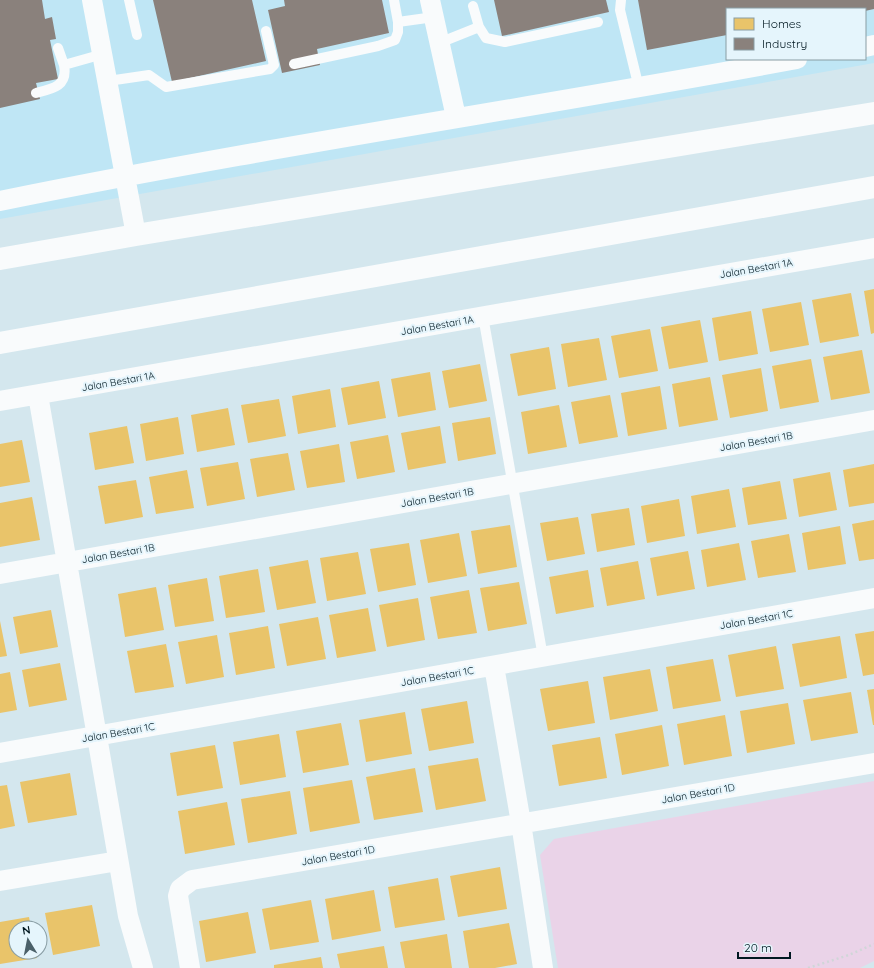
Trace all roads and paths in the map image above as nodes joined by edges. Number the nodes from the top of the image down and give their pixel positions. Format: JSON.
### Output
{"nodes":[{"id":1,"x":129,"y":0,"type":"edge"},
{"id":2,"x":394,"y":0,"type":"edge"},
{"id":3,"x":620,"y":0,"type":"edge"},
{"id":4,"x":96,"y":1,"type":"edge"},
{"id":5,"x":473,"y":6,"type":"dead end"},
{"id":6,"x":432,"y":8,"type":"edge"},
{"id":7,"x":398,"y":22,"type":"junction"},
{"id":8,"x":598,"y":22,"type":"dead end"},
{"id":9,"x":479,"y":27,"type":"junction"},
{"id":10,"x":266,"y":31,"type":"dead end"},
{"id":11,"x":137,"y":35,"type":"dead end"},
{"id":12,"x":439,"y":43,"type":"junction"},
{"id":13,"x":58,"y":48,"type":"dead end"},
{"id":14,"x":104,"y":54,"type":"junction"},
{"id":15,"x":792,"y":60,"type":"edge"},
{"id":16,"x":294,"y":64,"type":"dead end"},
{"id":17,"x":64,"y":65,"type":"junction"},
{"id":18,"x":108,"y":80,"type":"junction"},
{"id":19,"x":639,"y":88,"type":"junction"},
{"id":20,"x":36,"y":93,"type":"dead end"},
{"id":21,"x":874,"y":113,"type":"edge"},
{"id":22,"x":456,"y":117,"type":"junction"},
{"id":23,"x":126,"y":175,"type":"junction"},
{"id":24,"x":874,"y":187,"type":"edge"},
{"id":25,"x":0,"y":200,"type":"edge"},
{"id":26,"x":136,"y":234,"type":"junction"},
{"id":27,"x":874,"y":248,"type":"edge"},
{"id":28,"x":0,"y":260,"type":"edge"},
{"id":29,"x":483,"y":316,"type":"junction"},
{"id":30,"x":0,"y":343,"type":"edge"},
{"id":31,"x":38,"y":395,"type":"junction"},
{"id":32,"x":0,"y":401,"type":"edge"},
{"id":33,"x":874,"y":420,"type":"edge"},
{"id":34,"x":513,"y":484,"type":"junction"},
{"id":35,"x":68,"y":562,"type":"junction"},
{"id":36,"x":0,"y":574,"type":"edge"},
{"id":37,"x":874,"y":598,"type":"edge"},
{"id":38,"x":543,"y":657,"type":"junction"},
{"id":39,"x":494,"y":666,"type":"junction"},
{"id":40,"x":96,"y":736,"type":"junction"},
{"id":41,"x":0,"y":753,"type":"edge"},
{"id":42,"x":874,"y":763,"type":"edge"},
{"id":43,"x":522,"y":823,"type":"junction"},
{"id":44,"x":118,"y":861,"type":"junction"},
{"id":45,"x":0,"y":881,"type":"edge"},
{"id":46,"x":874,"y":944,"type":"edge"},
{"id":47,"x":143,"y":968,"type":"edge"},
{"id":48,"x":190,"y":968,"type":"edge"},
{"id":49,"x":544,"y":968,"type":"edge"},
{"id":50,"x":808,"y":968,"type":"edge"}],
"edges":[{"from":1,"to":11,"type":"lane"},
{"from":2,"to":7,"type":"lane"},
{"from":3,"to":19,"type":"lane"},
{"from":4,"to":14,"type":"street"},
{"from":5,"to":9,"type":"lane"},
{"from":6,"to":7,"type":"lane"},
{"from":6,"to":12,"type":"street"},
{"from":7,"to":16,"type":"lane"},
{"from":8,"to":9,"type":"lane"},
{"from":9,"to":12,"type":"lane"},
{"from":10,"to":18,"type":"lane"},
{"from":12,"to":22,"type":"street"},
{"from":13,"to":17,"type":"lane"},
{"from":14,"to":17,"type":"lane"},
{"from":14,"to":18,"type":"street"},
{"from":15,"to":19,"type":"street"},
{"from":17,"to":20,"type":"lane"},
{"from":18,"to":23,"type":"street"},
{"from":19,"to":22,"type":"street"},
{"from":21,"to":26,"type":"street"},
{"from":22,"to":23,"type":"street"},
{"from":23,"to":25,"type":"street"},
{"from":23,"to":26,"type":"street"},
{"from":24,"to":30,"type":"street"},
{"from":26,"to":28,"type":"street"},
{"from":27,"to":29,"type":"street","name":"Jalan Bestari 1A"},
{"from":29,"to":31,"type":"street","name":"Jalan Bestari 1A"},
{"from":29,"to":34,"type":"lane"},
{"from":31,"to":32,"type":"street","name":"Jalan Bestari 1A"},
{"from":31,"to":35,"type":"street"},
{"from":33,"to":34,"type":"street","name":"Jalan Bestari 1B"},
{"from":34,"to":35,"type":"street","name":"Jalan Bestari 1B"},
{"from":34,"to":38,"type":"lane"},
{"from":35,"to":36,"type":"street","name":"Jalan Bestari 1B"},
{"from":35,"to":40,"type":"street"},
{"from":37,"to":38,"type":"street","name":"Jalan Bestari 1C"},
{"from":38,"to":39,"type":"street","name":"Jalan Bestari 1C"},
{"from":39,"to":40,"type":"street","name":"Jalan Bestari 1C"},
{"from":39,"to":43,"type":"street"},
{"from":40,"to":41,"type":"street","name":"Jalan Bestari 1C"},
{"from":40,"to":44,"type":"street"},
{"from":42,"to":43,"type":"street","name":"Jalan Bestari 1D"},
{"from":43,"to":48,"type":"street","name":"Jalan Bestari 1D"},
{"from":43,"to":49,"type":"street"},
{"from":44,"to":45,"type":"street"},
{"from":44,"to":47,"type":"street"},
{"from":46,"to":50,"type":"path"}]}
